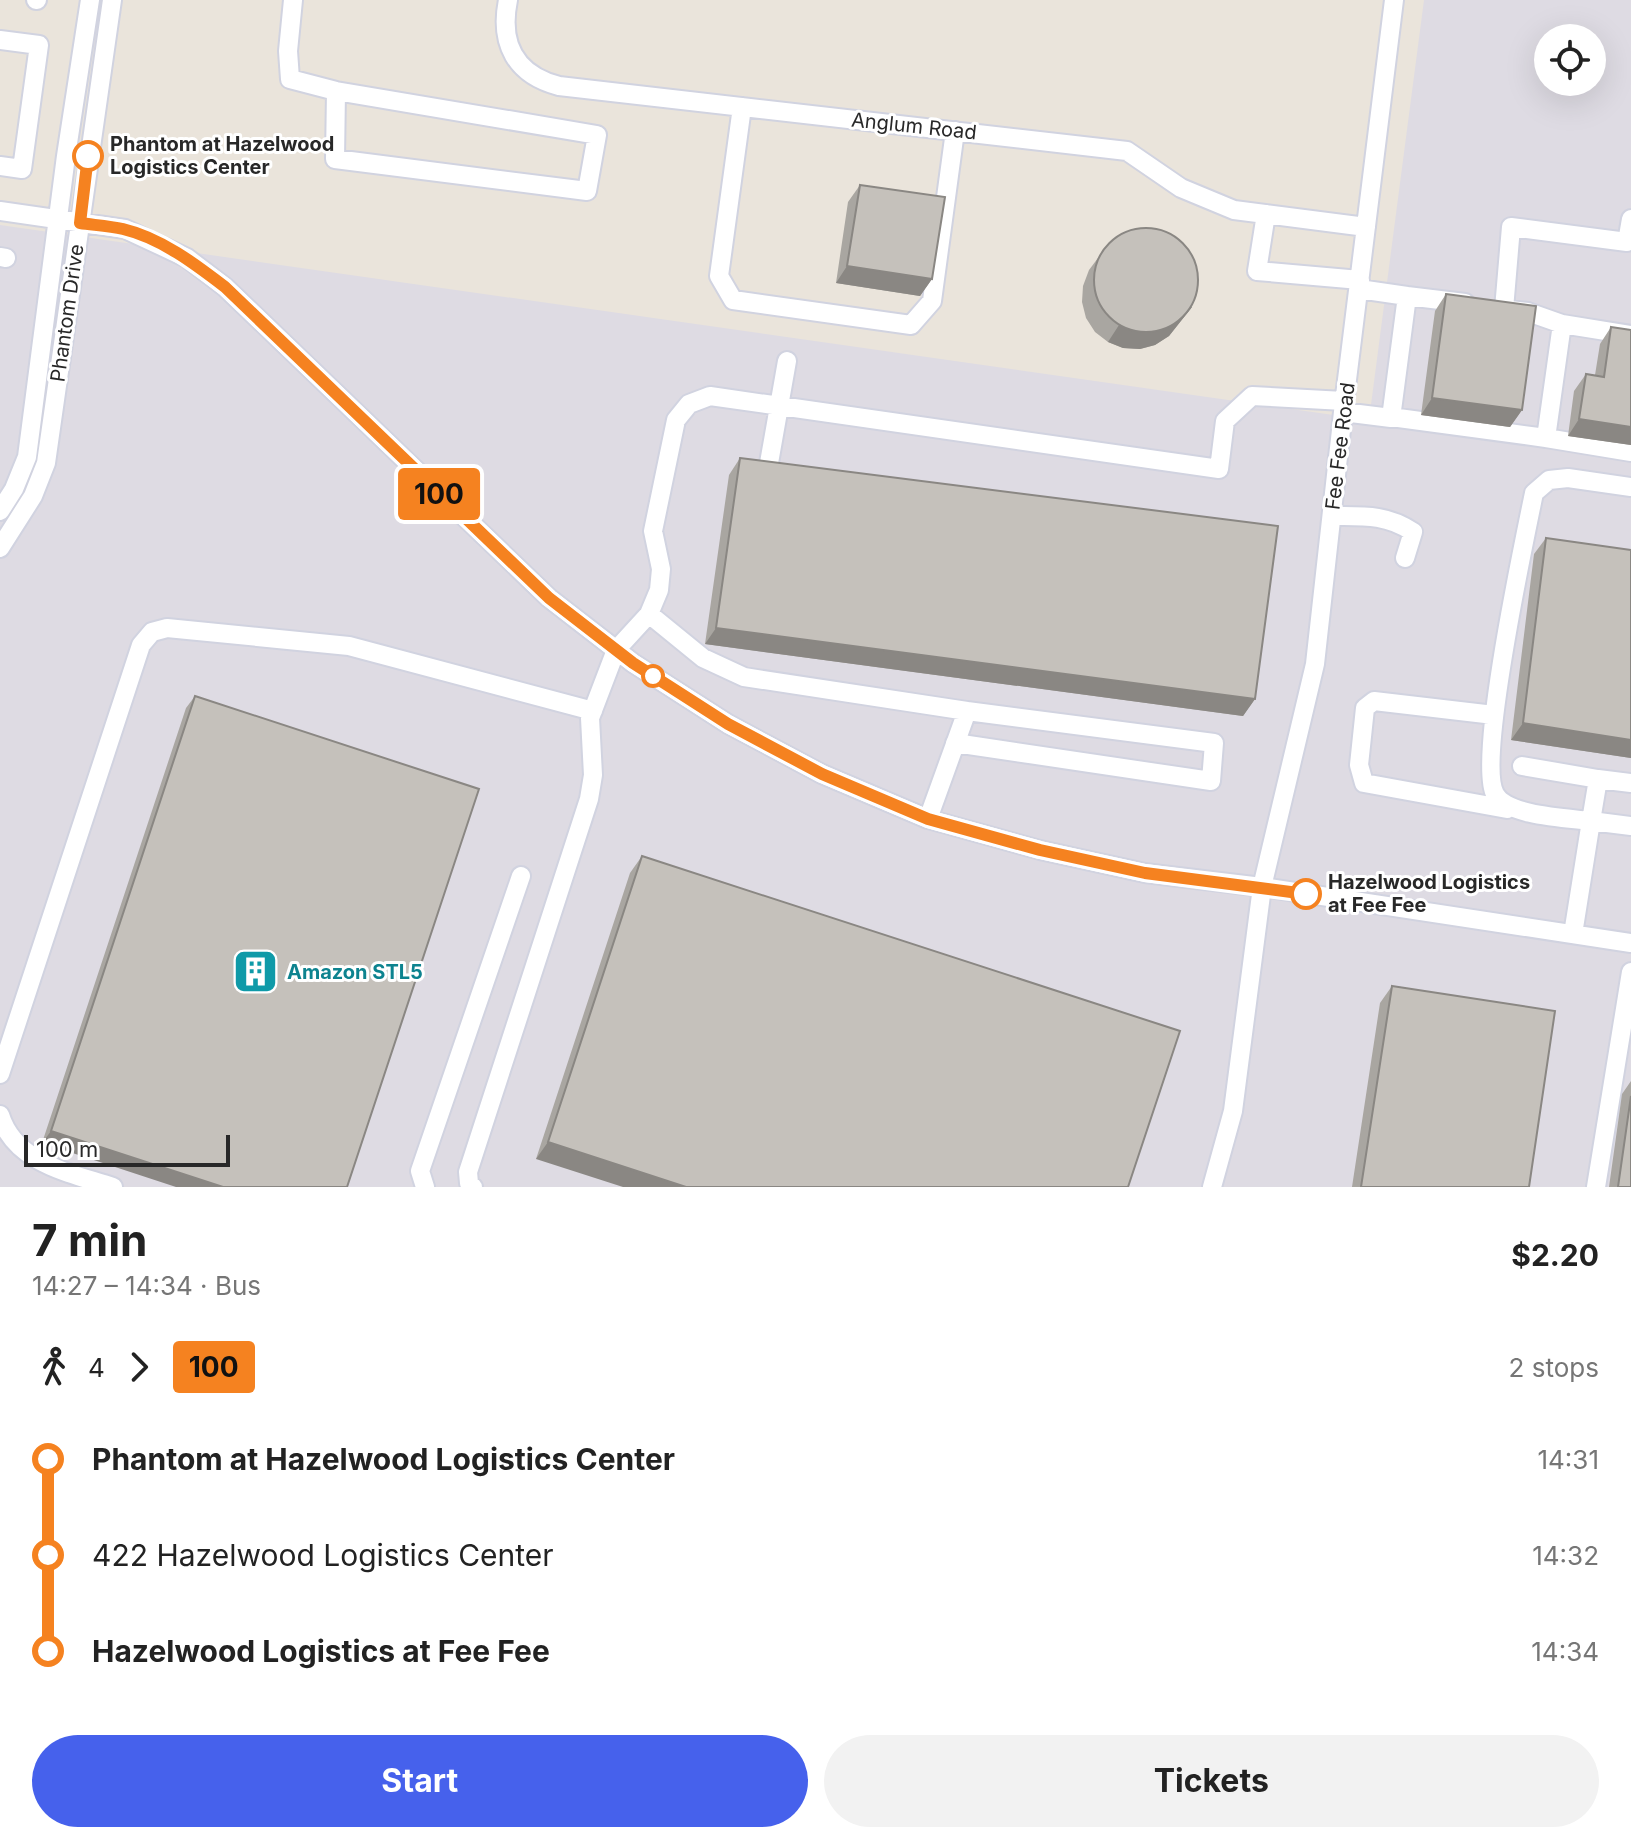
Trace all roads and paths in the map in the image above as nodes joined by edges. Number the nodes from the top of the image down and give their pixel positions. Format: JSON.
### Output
{"nodes":[{"id":1,"x":90,"y":0,"type":"edge"},
{"id":2,"x":112,"y":0,"type":"edge"},
{"id":3,"x":293,"y":0,"type":"edge"},
{"id":4,"x":508,"y":0,"type":"edge"},
{"id":5,"x":1394,"y":0,"type":"edge"},
{"id":6,"x":0,"y":40,"type":"edge"},
{"id":7,"x":336,"y":91,"type":"junction"},
{"id":8,"x":742,"y":107,"type":"junction"},
{"id":9,"x":955,"y":131,"type":"junction"},
{"id":10,"x":0,"y":166,"type":"edge"},
{"id":11,"x":0,"y":211,"type":"edge"},
{"id":12,"x":1266,"y":214,"type":"junction"},
{"id":13,"x":1631,"y":219,"type":"edge"},
{"id":14,"x":59,"y":220,"type":"junction"},
{"id":15,"x":80,"y":223,"type":"junction"},
{"id":16,"x":1366,"y":227,"type":"junction"},
{"id":17,"x":1359,"y":284,"type":"junction"},
{"id":18,"x":1407,"y":296,"type":"junction"},
{"id":19,"x":1504,"y":309,"type":"junction"},
{"id":20,"x":1562,"y":324,"type":"junction"},
{"id":21,"x":1631,"y":335,"type":"edge"},
{"id":22,"x":787,"y":361,"type":"dead end"},
{"id":23,"x":779,"y":407,"type":"junction"},
{"id":24,"x":1344,"y":407,"type":"junction"},
{"id":25,"x":1391,"y":417,"type":"junction"},
{"id":26,"x":1546,"y":438,"type":"junction"},
{"id":27,"x":1631,"y":452,"type":"edge"},
{"id":28,"x":769,"y":463,"type":"edge"},
{"id":29,"x":1631,"y":487,"type":"edge"},
{"id":30,"x":1332,"y":516,"type":"junction"},
{"id":31,"x":5,"y":517,"type":"edge"},
{"id":32,"x":0,"y":548,"type":"edge"},
{"id":33,"x":1405,"y":558,"type":"dead end"},
{"id":34,"x":649,"y":614,"type":"junction"},
{"id":35,"x":616,"y":650,"type":"junction"},
{"id":36,"x":593,"y":711,"type":"junction"},
{"id":37,"x":967,"y":711,"type":"junction"},
{"id":38,"x":1494,"y":715,"type":"junction"},
{"id":39,"x":955,"y":743,"type":"junction"},
{"id":40,"x":1522,"y":766,"type":"dead end"},
{"id":41,"x":1598,"y":779,"type":"junction"},
{"id":42,"x":1631,"y":783,"type":"edge"},
{"id":43,"x":1512,"y":809,"type":"junction"},
{"id":44,"x":928,"y":819,"type":"junction"},
{"id":45,"x":1591,"y":821,"type":"junction"},
{"id":46,"x":1631,"y":826,"type":"edge"},
{"id":47,"x":521,"y":876,"type":"dead end"},
{"id":48,"x":1262,"y":887,"type":"junction"},
{"id":49,"x":1573,"y":934,"type":"junction"},
{"id":50,"x":1631,"y":943,"type":"edge"},
{"id":51,"x":1631,"y":972,"type":"edge"},
{"id":52,"x":1626,"y":1029,"type":"edge"},
{"id":53,"x":1623,"y":1067,"type":"edge"},
{"id":54,"x":0,"y":1074,"type":"edge"},
{"id":55,"x":0,"y":1115,"type":"edge"},
{"id":56,"x":113,"y":1187,"type":"edge"},
{"id":57,"x":425,"y":1187,"type":"edge"},
{"id":58,"x":473,"y":1187,"type":"edge"},
{"id":59,"x":1212,"y":1187,"type":"edge"},
{"id":60,"x":1596,"y":1187,"type":"edge"}],
"edges":[{"from":1,"to":14,"type":"street","name":"Phantom Drive"},
{"from":2,"to":15,"type":"street","name":"Phantom Drive"},
{"from":3,"to":7,"type":"street"},
{"from":4,"to":8,"type":"street","name":"Anglum Road"},
{"from":5,"to":16,"type":"street","name":"Fee Fee Road"},
{"from":6,"to":10,"type":"street"},
{"from":7,"to":7,"type":"street"},
{"from":8,"to":9,"type":"street","name":"Anglum Road"},
{"from":8,"to":9,"type":"street"},
{"from":9,"to":12,"type":"street","name":"Anglum Road"},
{"from":11,"to":14,"type":"street"},
{"from":12,"to":16,"type":"street","name":"Anglum Road"},
{"from":12,"to":17,"type":"street"},
{"from":13,"to":19,"type":"street"},
{"from":14,"to":15,"type":"street"},
{"from":14,"to":31,"type":"street","name":"Phantom Drive"},
{"from":15,"to":31,"type":"street","name":"Phantom Drive"},
{"from":15,"to":35,"type":"street"},
{"from":16,"to":17,"type":"street","name":"Fee Fee Road"},
{"from":17,"to":18,"type":"street"},
{"from":17,"to":24,"type":"street","name":"Fee Fee Road"},
{"from":18,"to":19,"type":"street"},
{"from":18,"to":25,"type":"street"},
{"from":19,"to":20,"type":"street"},
{"from":20,"to":21,"type":"street"},
{"from":20,"to":26,"type":"street"},
{"from":22,"to":23,"type":"street"},
{"from":23,"to":24,"type":"street"},
{"from":23,"to":28,"type":"street"},
{"from":23,"to":34,"type":"street"},
{"from":24,"to":25,"type":"street"},
{"from":24,"to":30,"type":"street","name":"Fee Fee Road"},
{"from":25,"to":26,"type":"street"},
{"from":26,"to":27,"type":"street"},
{"from":29,"to":38,"type":"street"},
{"from":30,"to":33,"type":"street"},
{"from":30,"to":48,"type":"street","name":"Fee Fee Road"},
{"from":31,"to":32,"type":"street","name":"Phantom Drive"},
{"from":34,"to":35,"type":"street"},
{"from":34,"to":37,"type":"street"},
{"from":35,"to":36,"type":"street"},
{"from":35,"to":44,"type":"street"},
{"from":36,"to":54,"type":"street"},
{"from":36,"to":58,"type":"street"},
{"from":37,"to":39,"type":"street"},
{"from":37,"to":39,"type":"street"},
{"from":38,"to":43,"type":"street"},
{"from":38,"to":43,"type":"street"},
{"from":39,"to":44,"type":"street"},
{"from":40,"to":41,"type":"street"},
{"from":41,"to":42,"type":"street"},
{"from":41,"to":45,"type":"street"},
{"from":43,"to":45,"type":"street"},
{"from":44,"to":48,"type":"street"},
{"from":45,"to":46,"type":"street"},
{"from":45,"to":49,"type":"street"},
{"from":47,"to":57,"type":"street"},
{"from":48,"to":49,"type":"street"},
{"from":48,"to":59,"type":"street","name":"Fee Fee Road"},
{"from":49,"to":50,"type":"street"},
{"from":51,"to":52,"type":"street"},
{"from":52,"to":53,"type":"street"},
{"from":53,"to":60,"type":"street"},
{"from":55,"to":56,"type":"street"}]}
